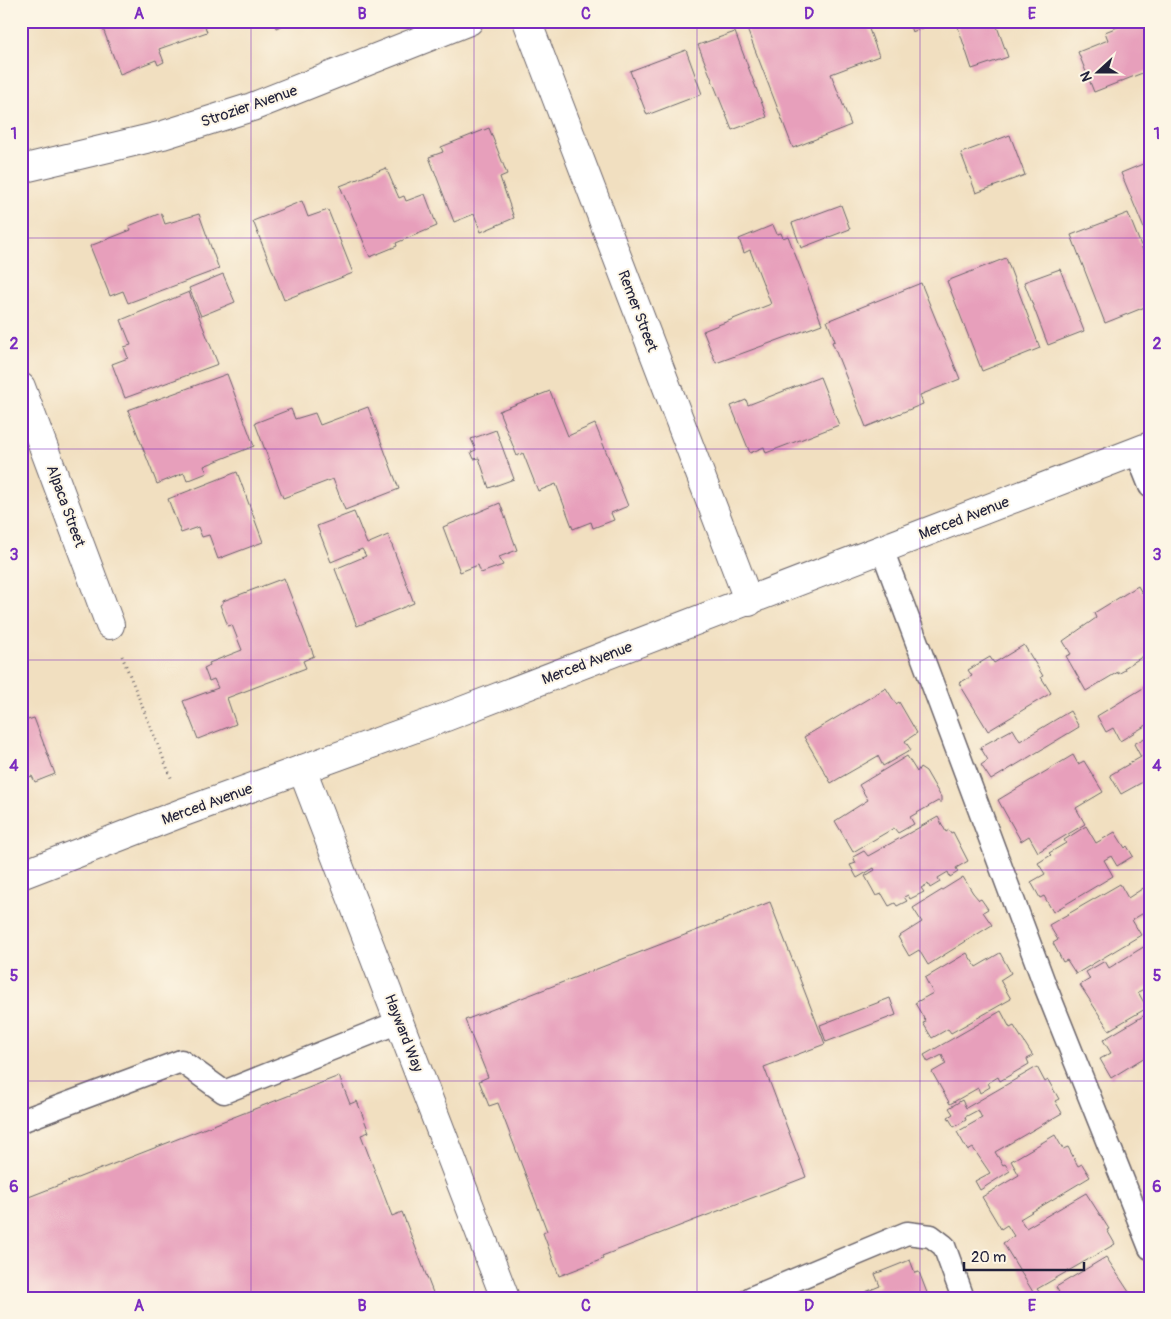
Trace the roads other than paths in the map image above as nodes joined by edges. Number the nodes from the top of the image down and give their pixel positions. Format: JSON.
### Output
{"nodes":[{"id":1,"x":469,"y":21,"type":"edge"},
{"id":2,"x":527,"y":21,"type":"edge"},
{"id":3,"x":21,"y":169,"type":"edge"},
{"id":4,"x":21,"y":387,"type":"edge"},
{"id":5,"x":1143,"y":448,"type":"edge"},
{"id":6,"x":1150,"y":486,"type":"edge"},
{"id":7,"x":882,"y":550,"type":"junction"},
{"id":8,"x":749,"y":602,"type":"junction"},
{"id":9,"x":110,"y":626,"type":"road end"},
{"id":10,"x":302,"y":769,"type":"junction"},
{"id":11,"x":21,"y":875,"type":"edge"},
{"id":12,"x":399,"y":1022,"type":"junction"},
{"id":13,"x":21,"y":1121,"type":"edge"},
{"id":14,"x":1150,"y":1248,"type":"edge"},
{"id":15,"x":505,"y":1298,"type":"edge"},
{"id":16,"x":751,"y":1298,"type":"edge"},
{"id":17,"x":963,"y":1298,"type":"edge"}],
"edges":[{"from":1,"to":3,"type":"street","name":"Strozier Avenue"},
{"from":2,"to":8,"type":"street","name":"Remer Street"},
{"from":4,"to":9,"type":"street","name":"Alpaca Street"},
{"from":5,"to":6,"type":"lane"},
{"from":5,"to":7,"type":"street","name":"Merced Avenue"},
{"from":7,"to":8,"type":"street","name":"Merced Avenue"},
{"from":7,"to":14,"type":"lane"},
{"from":8,"to":10,"type":"street","name":"Merced Avenue"},
{"from":10,"to":11,"type":"street","name":"Merced Avenue"},
{"from":10,"to":12,"type":"street","name":"Hayward Way"},
{"from":12,"to":13,"type":"lane"},
{"from":12,"to":15,"type":"street","name":"Hayward Way"},
{"from":16,"to":17,"type":"lane"}]}
